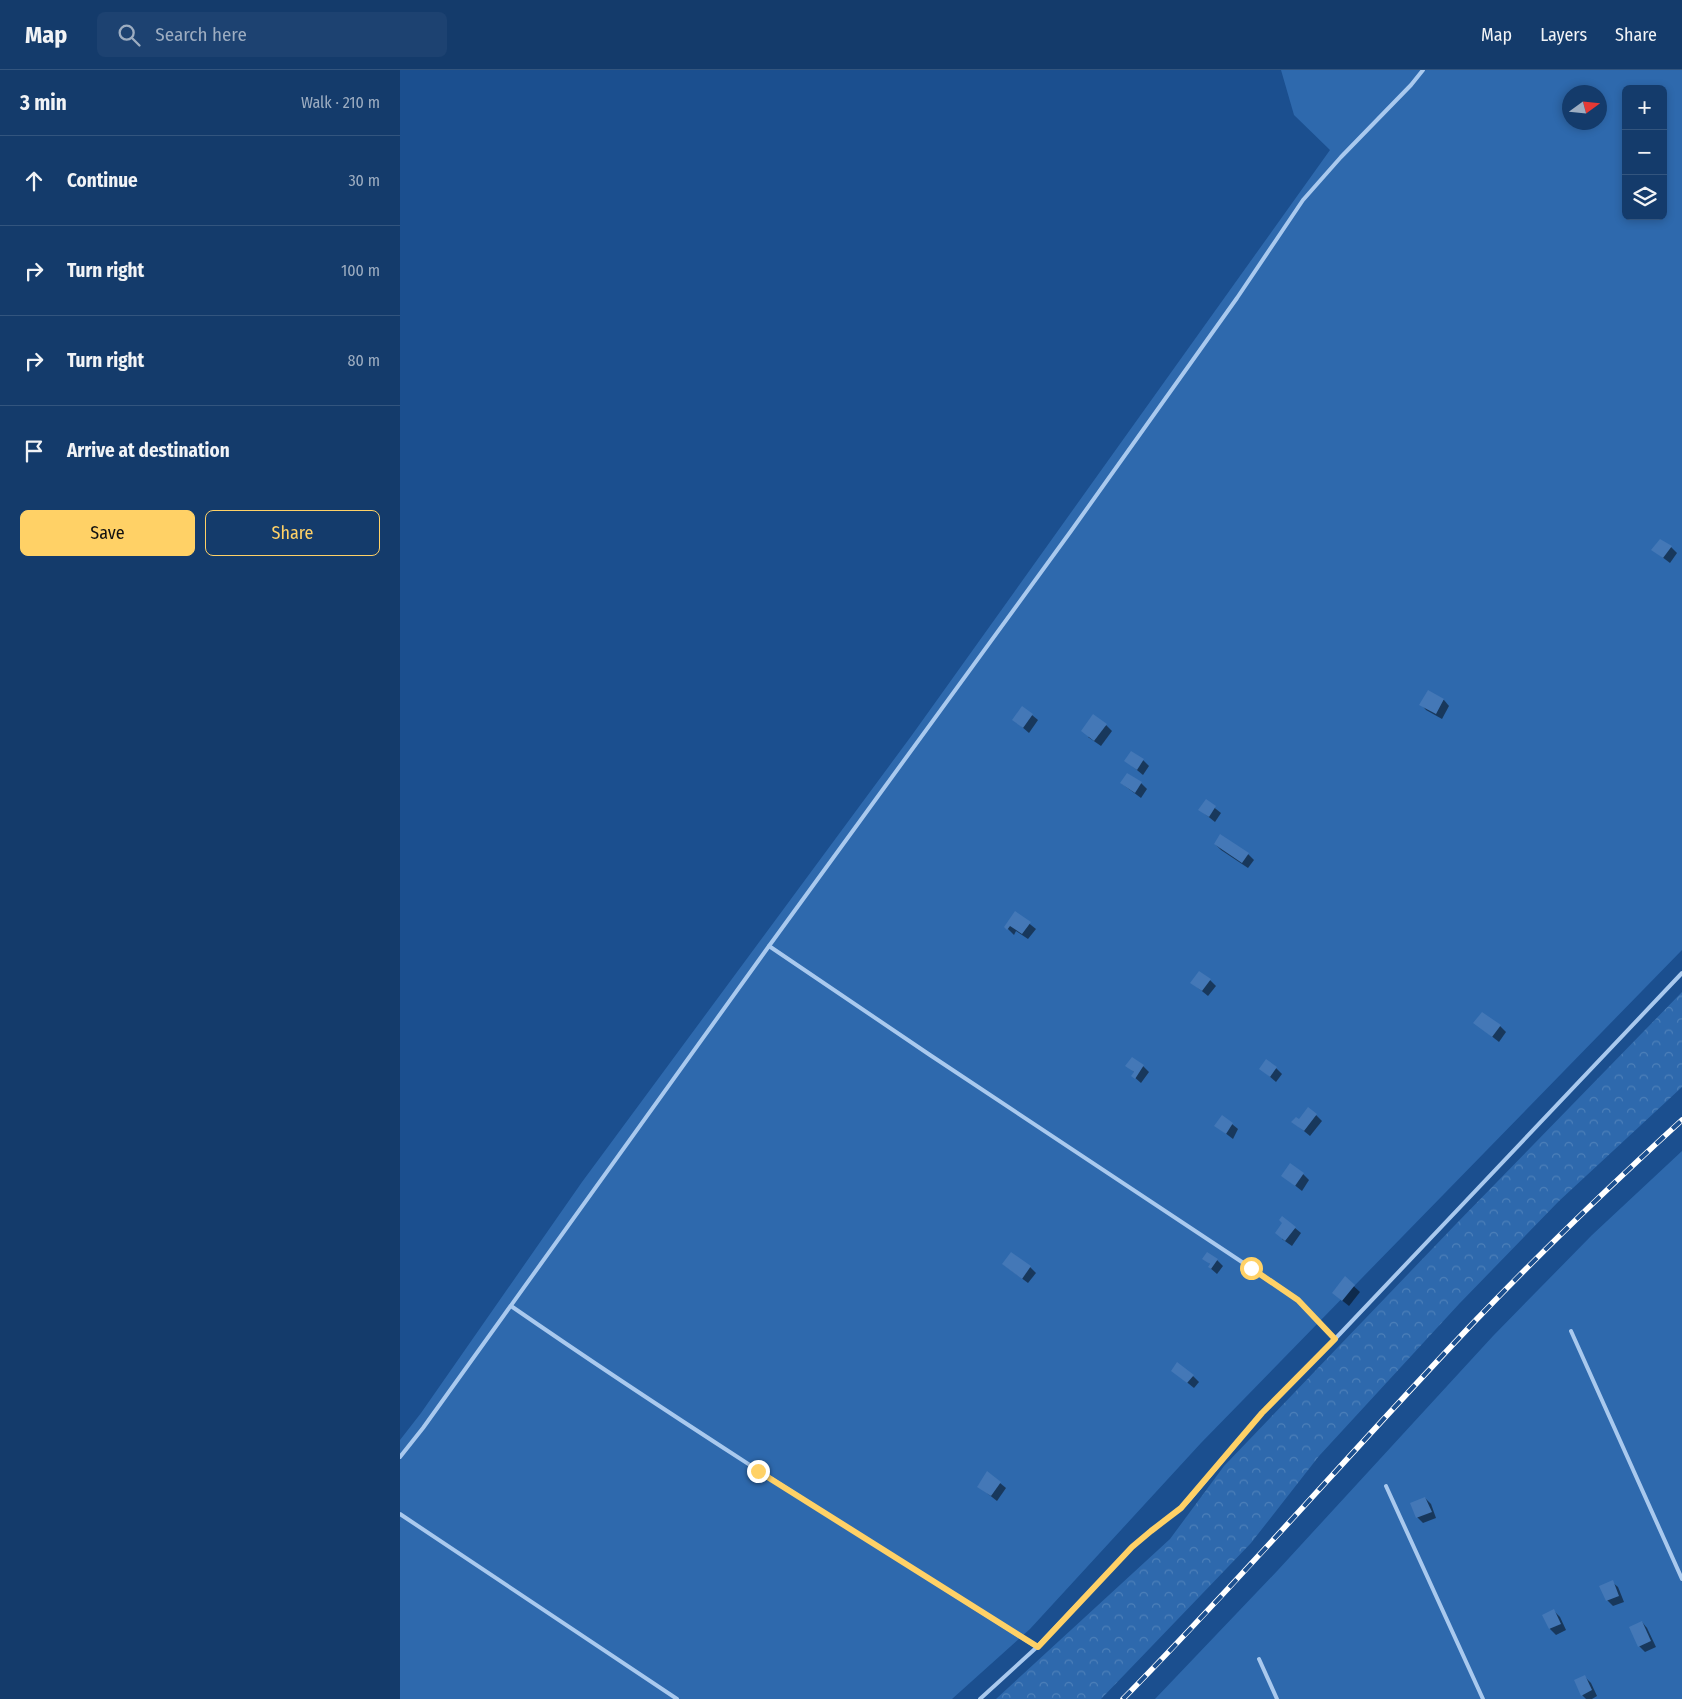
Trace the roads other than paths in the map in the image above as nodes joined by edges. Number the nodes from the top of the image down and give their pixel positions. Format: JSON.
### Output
{"nodes":[{"id":1,"x":1423,"y":70,"type":"edge"},
{"id":2,"x":769,"y":946,"type":"junction"},
{"id":3,"x":1682,"y":972,"type":"edge"},
{"id":4,"x":511,"y":1306,"type":"junction"},
{"id":5,"x":1572,"y":1330,"type":"dead end"},
{"id":6,"x":1335,"y":1339,"type":"junction"},
{"id":7,"x":400,"y":1457,"type":"edge"},
{"id":8,"x":1386,"y":1486,"type":"dead end"},
{"id":9,"x":400,"y":1514,"type":"edge"},
{"id":10,"x":1682,"y":1579,"type":"edge"},
{"id":11,"x":1038,"y":1647,"type":"junction"},
{"id":12,"x":1259,"y":1659,"type":"dead end"},
{"id":13,"x":677,"y":1699,"type":"edge"},
{"id":14,"x":980,"y":1699,"type":"edge"},
{"id":15,"x":1277,"y":1699,"type":"edge"},
{"id":16,"x":1483,"y":1699,"type":"edge"}],
"edges":[{"from":1,"to":2,"type":"lane"},
{"from":2,"to":4,"type":"lane"},
{"from":2,"to":6,"type":"lane"},
{"from":3,"to":6,"type":"lane"},
{"from":4,"to":7,"type":"lane"},
{"from":4,"to":11,"type":"lane"},
{"from":5,"to":10,"type":"lane"},
{"from":6,"to":11,"type":"lane"},
{"from":8,"to":16,"type":"lane"},
{"from":9,"to":13,"type":"lane"},
{"from":11,"to":14,"type":"lane"},
{"from":12,"to":15,"type":"lane"}]}
